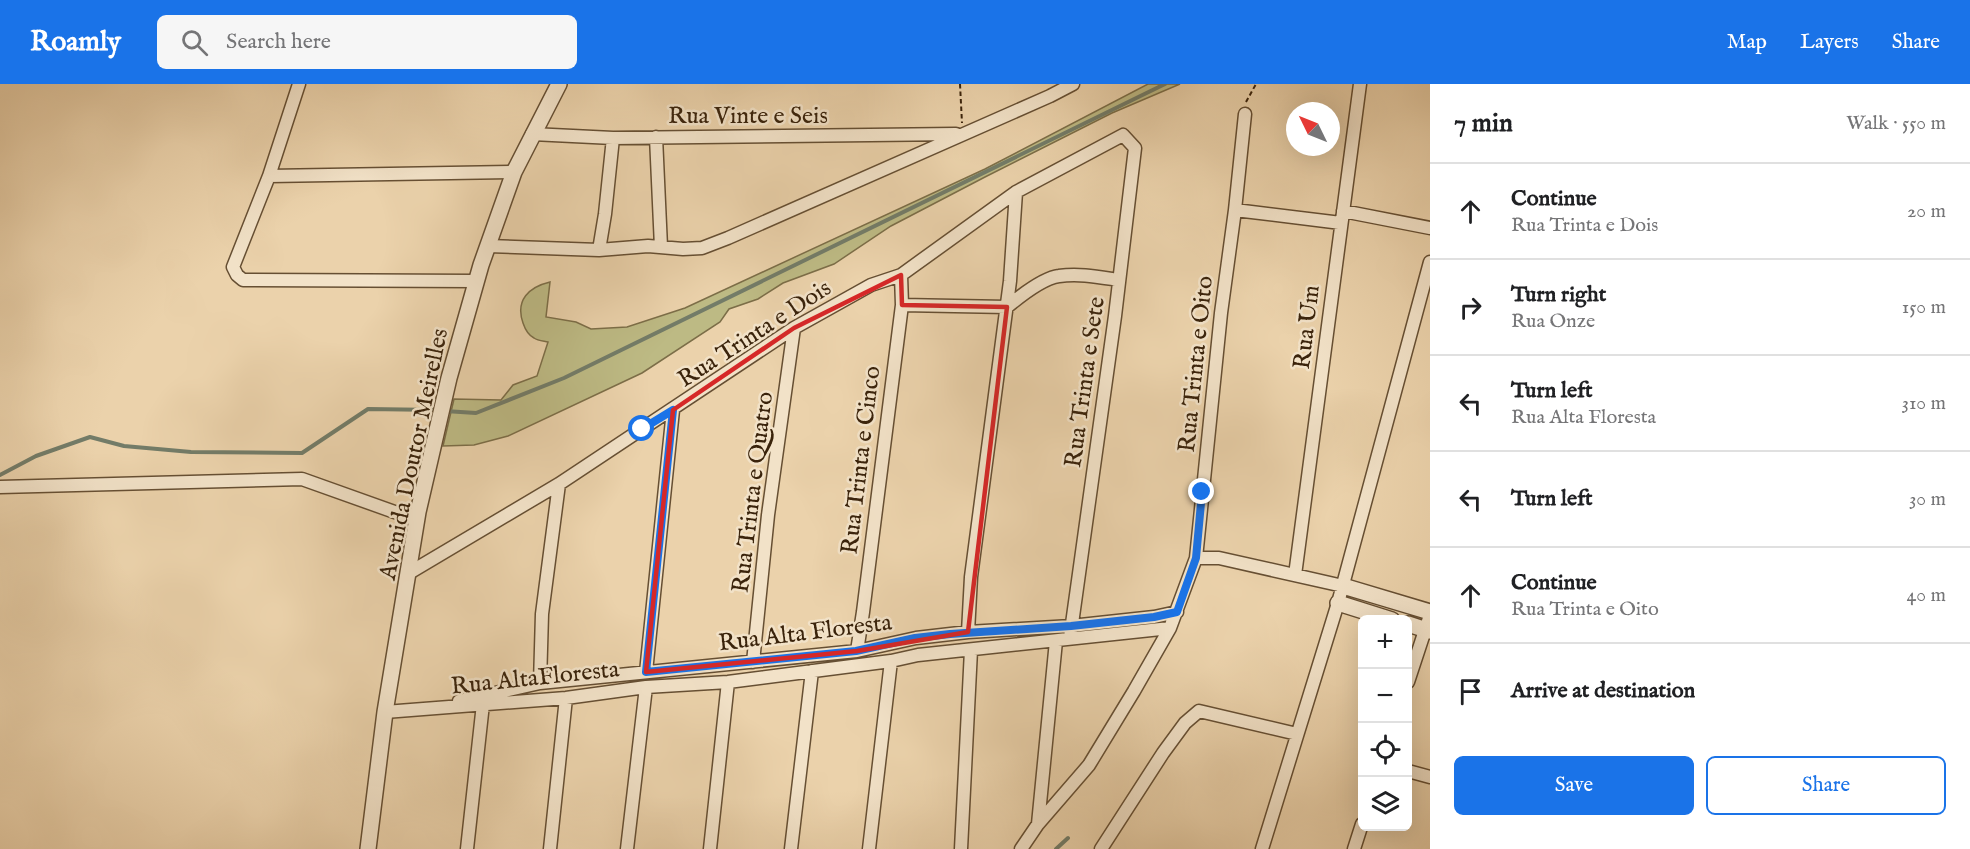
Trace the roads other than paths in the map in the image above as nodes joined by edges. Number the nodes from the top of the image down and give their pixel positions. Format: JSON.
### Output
{"nodes":[{"id":1,"x":299,"y":84,"type":"edge"},
{"id":2,"x":559,"y":84,"type":"edge"},
{"id":3,"x":1073,"y":84,"type":"edge"},
{"id":4,"x":1360,"y":84,"type":"edge"},
{"id":5,"x":1245,"y":114,"type":"road end"},
{"id":6,"x":532,"y":134,"type":"junction"},
{"id":7,"x":964,"y":134,"type":"junction"},
{"id":8,"x":1123,"y":135,"type":"joint"},
{"id":9,"x":656,"y":137,"type":"junction"},
{"id":10,"x":613,"y":138,"type":"junction"},
{"id":11,"x":514,"y":172,"type":"junction"},
{"id":12,"x":269,"y":176,"type":"junction"},
{"id":13,"x":1016,"y":192,"type":"junction"},
{"id":14,"x":1235,"y":210,"type":"junction"},
{"id":15,"x":1342,"y":217,"type":"junction"},
{"id":16,"x":1430,"y":228,"type":"edge"},
{"id":17,"x":488,"y":246,"type":"junction"},
{"id":18,"x":661,"y":247,"type":"junction"},
{"id":19,"x":599,"y":249,"type":"junction"},
{"id":20,"x":1430,"y":262,"type":"edge"},
{"id":21,"x":901,"y":274,"type":"junction"},
{"id":22,"x":1119,"y":280,"type":"junction"},
{"id":23,"x":476,"y":281,"type":"junction"},
{"id":24,"x":902,"y":304,"type":"junction"},
{"id":25,"x":1007,"y":307,"type":"junction"},
{"id":26,"x":794,"y":328,"type":"junction"},
{"id":27,"x":673,"y":410,"type":"junction"},
{"id":28,"x":559,"y":484,"type":"junction"},
{"id":29,"x":0,"y":487,"type":"edge"},
{"id":30,"x":417,"y":520,"type":"junction"},
{"id":31,"x":1196,"y":558,"type":"junction"},
{"id":32,"x":409,"y":573,"type":"junction"},
{"id":33,"x":1295,"y":575,"type":"junction"},
{"id":34,"x":1343,"y":586,"type":"junction"},
{"id":35,"x":1338,"y":603,"type":"junction"},
{"id":36,"x":1177,"y":612,"type":"junction"},
{"id":37,"x":1376,"y":615,"type":"edge"},
{"id":38,"x":1428,"y":622,"type":"edge"},
{"id":39,"x":1412,"y":624,"type":"edge"},
{"id":40,"x":1170,"y":628,"type":"junction"},
{"id":41,"x":968,"y":632,"type":"junction"},
{"id":42,"x":1070,"y":632,"type":"junction"},
{"id":43,"x":915,"y":638,"type":"junction"},
{"id":44,"x":1056,"y":640,"type":"junction"},
{"id":45,"x":971,"y":650,"type":"junction"},
{"id":46,"x":856,"y":651,"type":"junction"},
{"id":47,"x":918,"y":655,"type":"junction"},
{"id":48,"x":891,"y":661,"type":"junction"},
{"id":49,"x":753,"y":662,"type":"junction"},
{"id":50,"x":1412,"y":669,"type":"edge"},
{"id":51,"x":812,"y":671,"type":"junction"},
{"id":52,"x":646,"y":672,"type":"junction"},
{"id":53,"x":728,"y":682,"type":"junction"},
{"id":54,"x":540,"y":683,"type":"junction"},
{"id":55,"x":646,"y":687,"type":"junction"},
{"id":56,"x":566,"y":698,"type":"junction"},
{"id":57,"x":483,"y":704,"type":"junction"},
{"id":58,"x":441,"y":707,"type":"junction"},
{"id":59,"x":385,"y":712,"type":"junction"},
{"id":60,"x":1297,"y":734,"type":"junction"},
{"id":61,"x":1412,"y":772,"type":"edge"},
{"id":62,"x":1430,"y":777,"type":"edge"},
{"id":63,"x":1038,"y":824,"type":"junction"},
{"id":64,"x":1360,"y":831,"type":"edge"},
{"id":65,"x":368,"y":849,"type":"edge"},
{"id":66,"x":467,"y":849,"type":"edge"},
{"id":67,"x":550,"y":849,"type":"edge"},
{"id":68,"x":627,"y":849,"type":"edge"},
{"id":69,"x":710,"y":849,"type":"edge"},
{"id":70,"x":791,"y":849,"type":"edge"},
{"id":71,"x":869,"y":849,"type":"edge"},
{"id":72,"x":961,"y":849,"type":"edge"},
{"id":73,"x":1021,"y":849,"type":"edge"},
{"id":74,"x":1101,"y":849,"type":"edge"},
{"id":75,"x":1262,"y":849,"type":"edge"},
{"id":76,"x":1354,"y":849,"type":"edge"}],
"edges":[{"from":1,"to":12,"type":"street"},
{"from":2,"to":6,"type":"street","name":"Avenida Doutor Meirelles"},
{"from":3,"to":7,"type":"street"},
{"from":4,"to":15,"type":"street","name":"Rua Um"},
{"from":5,"to":14,"type":"street","name":"Rua Trinta e Oito"},
{"from":6,"to":10,"type":"street","name":"Rua Vinte e Seis"},
{"from":6,"to":11,"type":"street","name":"Avenida Doutor Meirelles"},
{"from":7,"to":9,"type":"street","name":"Rua Vinte e Seis"},
{"from":7,"to":18,"type":"street"},
{"from":8,"to":13,"type":"street","name":"Rua Trinta e Dois"},
{"from":8,"to":22,"type":"street","name":"Rua Trinta e Sete"},
{"from":9,"to":10,"type":"street","name":"Rua Vinte e Seis"},
{"from":9,"to":18,"type":"street"},
{"from":10,"to":19,"type":"street"},
{"from":11,"to":12,"type":"street"},
{"from":11,"to":17,"type":"street","name":"Avenida Doutor Meirelles"},
{"from":12,"to":23,"type":"street"},
{"from":13,"to":21,"type":"street","name":"Rua Trinta e Dois"},
{"from":13,"to":25,"type":"street"},
{"from":14,"to":15,"type":"street"},
{"from":14,"to":31,"type":"street","name":"Rua Trinta e Oito"},
{"from":15,"to":16,"type":"street"},
{"from":15,"to":33,"type":"street","name":"Rua Um"},
{"from":17,"to":19,"type":"street"},
{"from":17,"to":23,"type":"street","name":"Avenida Doutor Meirelles"},
{"from":18,"to":19,"type":"street"},
{"from":20,"to":34,"type":"street"},
{"from":21,"to":24,"type":"street","name":"Rua Trinta e Cinco"},
{"from":21,"to":26,"type":"street","name":"Rua Trinta e Dois"},
{"from":22,"to":25,"type":"street"},
{"from":22,"to":42,"type":"street","name":"Rua Trinta e Sete"},
{"from":23,"to":30,"type":"street","name":"Avenida Doutor Meirelles"},
{"from":24,"to":25,"type":"street"},
{"from":24,"to":46,"type":"street","name":"Rua Trinta e Cinco"},
{"from":25,"to":41,"type":"street"},
{"from":26,"to":27,"type":"street","name":"Rua Trinta e Dois"},
{"from":26,"to":49,"type":"street","name":"Rua Trinta e Quatro"},
{"from":27,"to":28,"type":"street","name":"Rua Trinta e Dois"},
{"from":27,"to":52,"type":"street"},
{"from":28,"to":32,"type":"street","name":"Rua Trinta e Dois"},
{"from":28,"to":54,"type":"street"},
{"from":29,"to":30,"type":"street"},
{"from":30,"to":32,"type":"street","name":"Avenida Doutor Meirelles"},
{"from":31,"to":33,"type":"street"},
{"from":31,"to":36,"type":"street","name":"Rua Trinta e Oito"},
{"from":32,"to":59,"type":"street","name":"Avenida Doutor Meirelles"},
{"from":33,"to":34,"type":"street"},
{"from":34,"to":35,"type":"street"},
{"from":34,"to":38,"type":"street"},
{"from":35,"to":37,"type":"street"},
{"from":35,"to":60,"type":"street"},
{"from":36,"to":40,"type":"street","name":"Rua Trinta e Oito"},
{"from":36,"to":42,"type":"street","name":"Rua Alta Floresta"},
{"from":38,"to":39,"type":"street"},
{"from":38,"to":50,"type":"street"},
{"from":40,"to":42,"type":"street","name":"Rua AltaFloresta"},
{"from":40,"to":63,"type":"street","name":"Rua Trinta e Oito"},
{"from":41,"to":42,"type":"street","name":"Rua Alta Floresta"},
{"from":41,"to":43,"type":"street","name":"Rua Alta Floresta"},
{"from":42,"to":44,"type":"street","name":"Rua AltaFloresta"},
{"from":43,"to":46,"type":"street","name":"Rua Alta Floresta"},
{"from":43,"to":47,"type":"street"},
{"from":44,"to":45,"type":"street","name":"Rua AltaFloresta"},
{"from":44,"to":63,"type":"street"},
{"from":45,"to":47,"type":"street","name":"Rua AltaFloresta"},
{"from":45,"to":72,"type":"street"},
{"from":46,"to":49,"type":"street","name":"Rua Alta Floresta"},
{"from":47,"to":48,"type":"street","name":"Rua AltaFloresta"},
{"from":48,"to":51,"type":"street","name":"Rua AltaFloresta"},
{"from":48,"to":71,"type":"street"},
{"from":49,"to":52,"type":"street","name":"Rua Alta Floresta"},
{"from":51,"to":53,"type":"street","name":"Rua AltaFloresta"},
{"from":51,"to":70,"type":"street"},
{"from":52,"to":54,"type":"street","name":"Rua Alta Floresta"},
{"from":53,"to":55,"type":"street","name":"Rua AltaFloresta"},
{"from":53,"to":69,"type":"street"},
{"from":54,"to":58,"type":"street","name":"Rua Alta Floresta"},
{"from":55,"to":56,"type":"street","name":"Rua AltaFloresta"},
{"from":55,"to":68,"type":"street"},
{"from":56,"to":57,"type":"street","name":"Rua AltaFloresta"},
{"from":56,"to":67,"type":"street"},
{"from":57,"to":58,"type":"street","name":"Rua AltaFloresta"},
{"from":57,"to":66,"type":"street"},
{"from":58,"to":59,"type":"street"},
{"from":59,"to":65,"type":"street","name":"Avenida Doutor Meirelles"},
{"from":60,"to":74,"type":"street"},
{"from":60,"to":75,"type":"street"},
{"from":61,"to":62,"type":"street"},
{"from":63,"to":73,"type":"street","name":"Rua Trinta e Oito"},
{"from":64,"to":76,"type":"street"}]}
